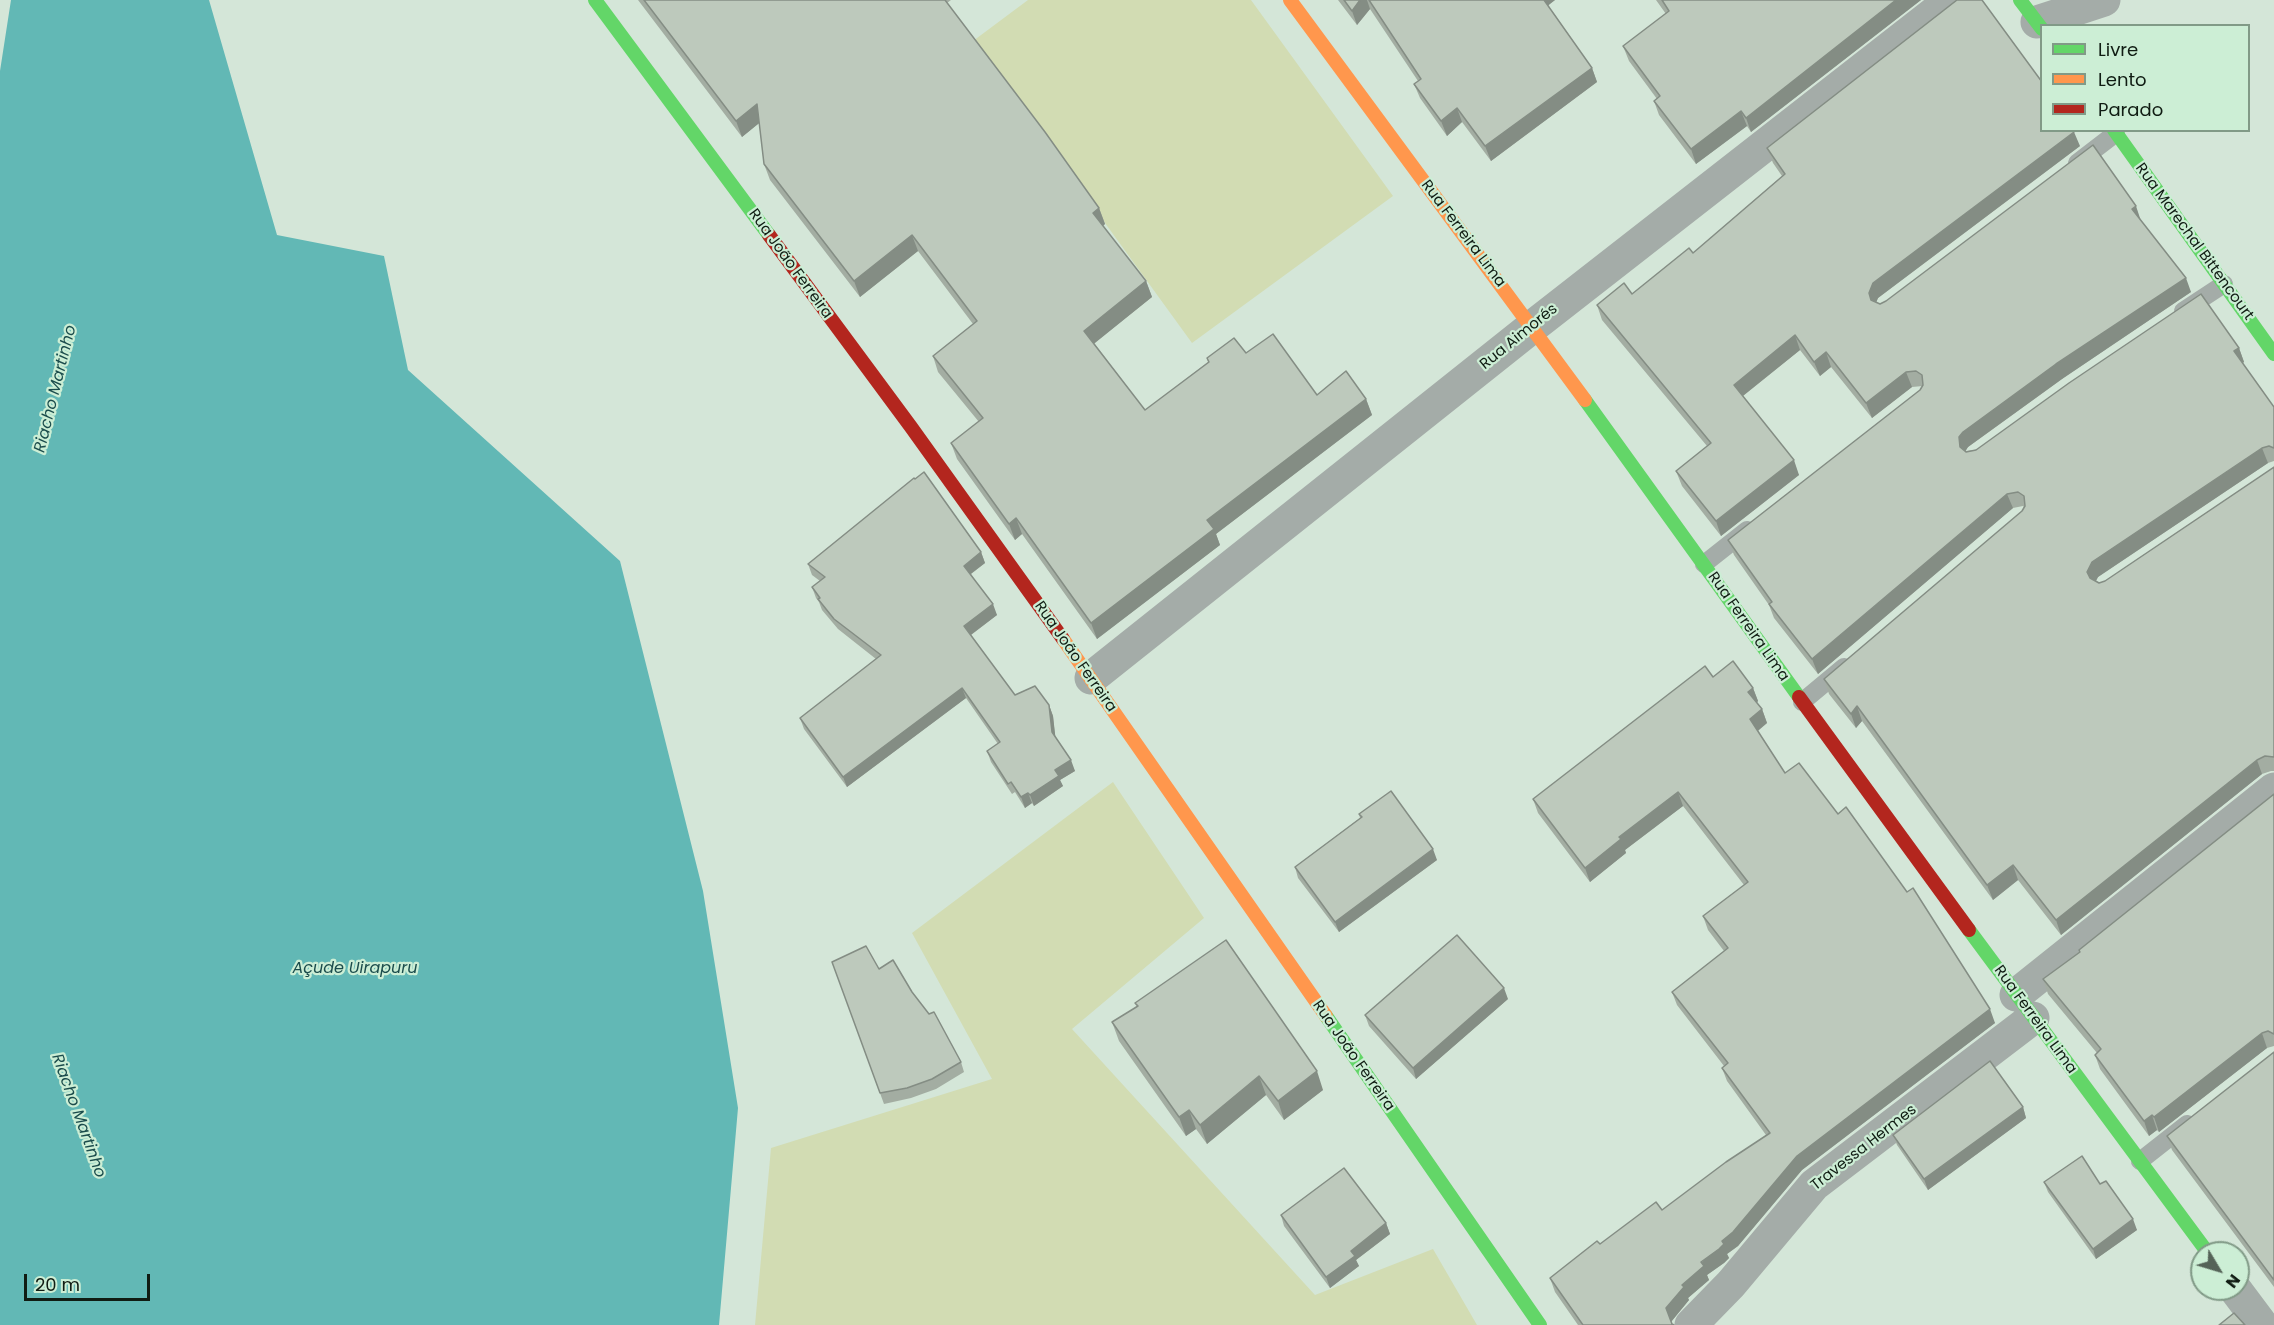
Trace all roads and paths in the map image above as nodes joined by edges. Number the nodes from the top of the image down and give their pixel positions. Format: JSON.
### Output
{"nodes":[{"id":1,"x":595,"y":0,"type":"edge"},
{"id":2,"x":1290,"y":0,"type":"edge"},
{"id":3,"x":1951,"y":0,"type":"edge"},
{"id":4,"x":2104,"y":0,"type":"edge"},
{"id":5,"x":2033,"y":17,"type":"edge"},
{"id":6,"x":2115,"y":132,"type":"edge"},
{"id":7,"x":2067,"y":171,"type":"edge"},
{"id":8,"x":2224,"y":284,"type":"junction"},
{"id":9,"x":2164,"y":324,"type":"edge"},
{"id":10,"x":1532,"y":327,"type":"junction"},
{"id":11,"x":2274,"y":354,"type":"edge"},
{"id":12,"x":1760,"y":520,"type":"edge"},
{"id":13,"x":1704,"y":564,"type":"junction"},
{"id":14,"x":1856,"y":656,"type":"edge"},
{"id":15,"x":1091,"y":678,"type":"junction"},
{"id":16,"x":1802,"y":702,"type":"junction"},
{"id":17,"x":2274,"y":789,"type":"edge"},
{"id":18,"x":2024,"y":1006,"type":"junction"},
{"id":19,"x":2202,"y":1112,"type":"edge"},
{"id":20,"x":2140,"y":1161,"type":"junction"},
{"id":21,"x":2199,"y":1241,"type":"edge"},
{"id":22,"x":2244,"y":1301,"type":"edge"},
{"id":23,"x":1540,"y":1325,"type":"edge"},
{"id":24,"x":1691,"y":1325,"type":"edge"},
{"id":25,"x":2262,"y":1325,"type":"edge"}],
"edges":[{"from":1,"to":15,"type":"street","name":"Rua João Ferreira"},
{"from":2,"to":10,"type":"street","name":"Rua Ferreira Lima"},
{"from":3,"to":10,"type":"street","name":"Rua Aimorés"},
{"from":4,"to":5,"type":"street"},
{"from":6,"to":7,"type":"lane"},
{"from":6,"to":8,"type":"street","name":"Rua Marechal Bittencourt"},
{"from":8,"to":9,"type":"lane"},
{"from":8,"to":11,"type":"street","name":"Rua Marechal Bittencourt"},
{"from":10,"to":13,"type":"street","name":"Rua Ferreira Lima"},
{"from":10,"to":15,"type":"street","name":"Rua Aimorés"},
{"from":12,"to":13,"type":"lane"},
{"from":13,"to":16,"type":"street","name":"Rua Ferreira Lima"},
{"from":14,"to":16,"type":"lane"},
{"from":15,"to":23,"type":"street","name":"Rua João Ferreira"},
{"from":16,"to":18,"type":"street","name":"Rua Ferreira Lima"},
{"from":17,"to":18,"type":"street","name":"Travessa Hermes"},
{"from":18,"to":20,"type":"street","name":"Rua Ferreira Lima"},
{"from":18,"to":24,"type":"street","name":"Travessa Hermes"},
{"from":19,"to":20,"type":"lane"},
{"from":20,"to":21,"type":"street","name":"Rua Ferreira Lima"},
{"from":22,"to":25,"type":"street"}]}
